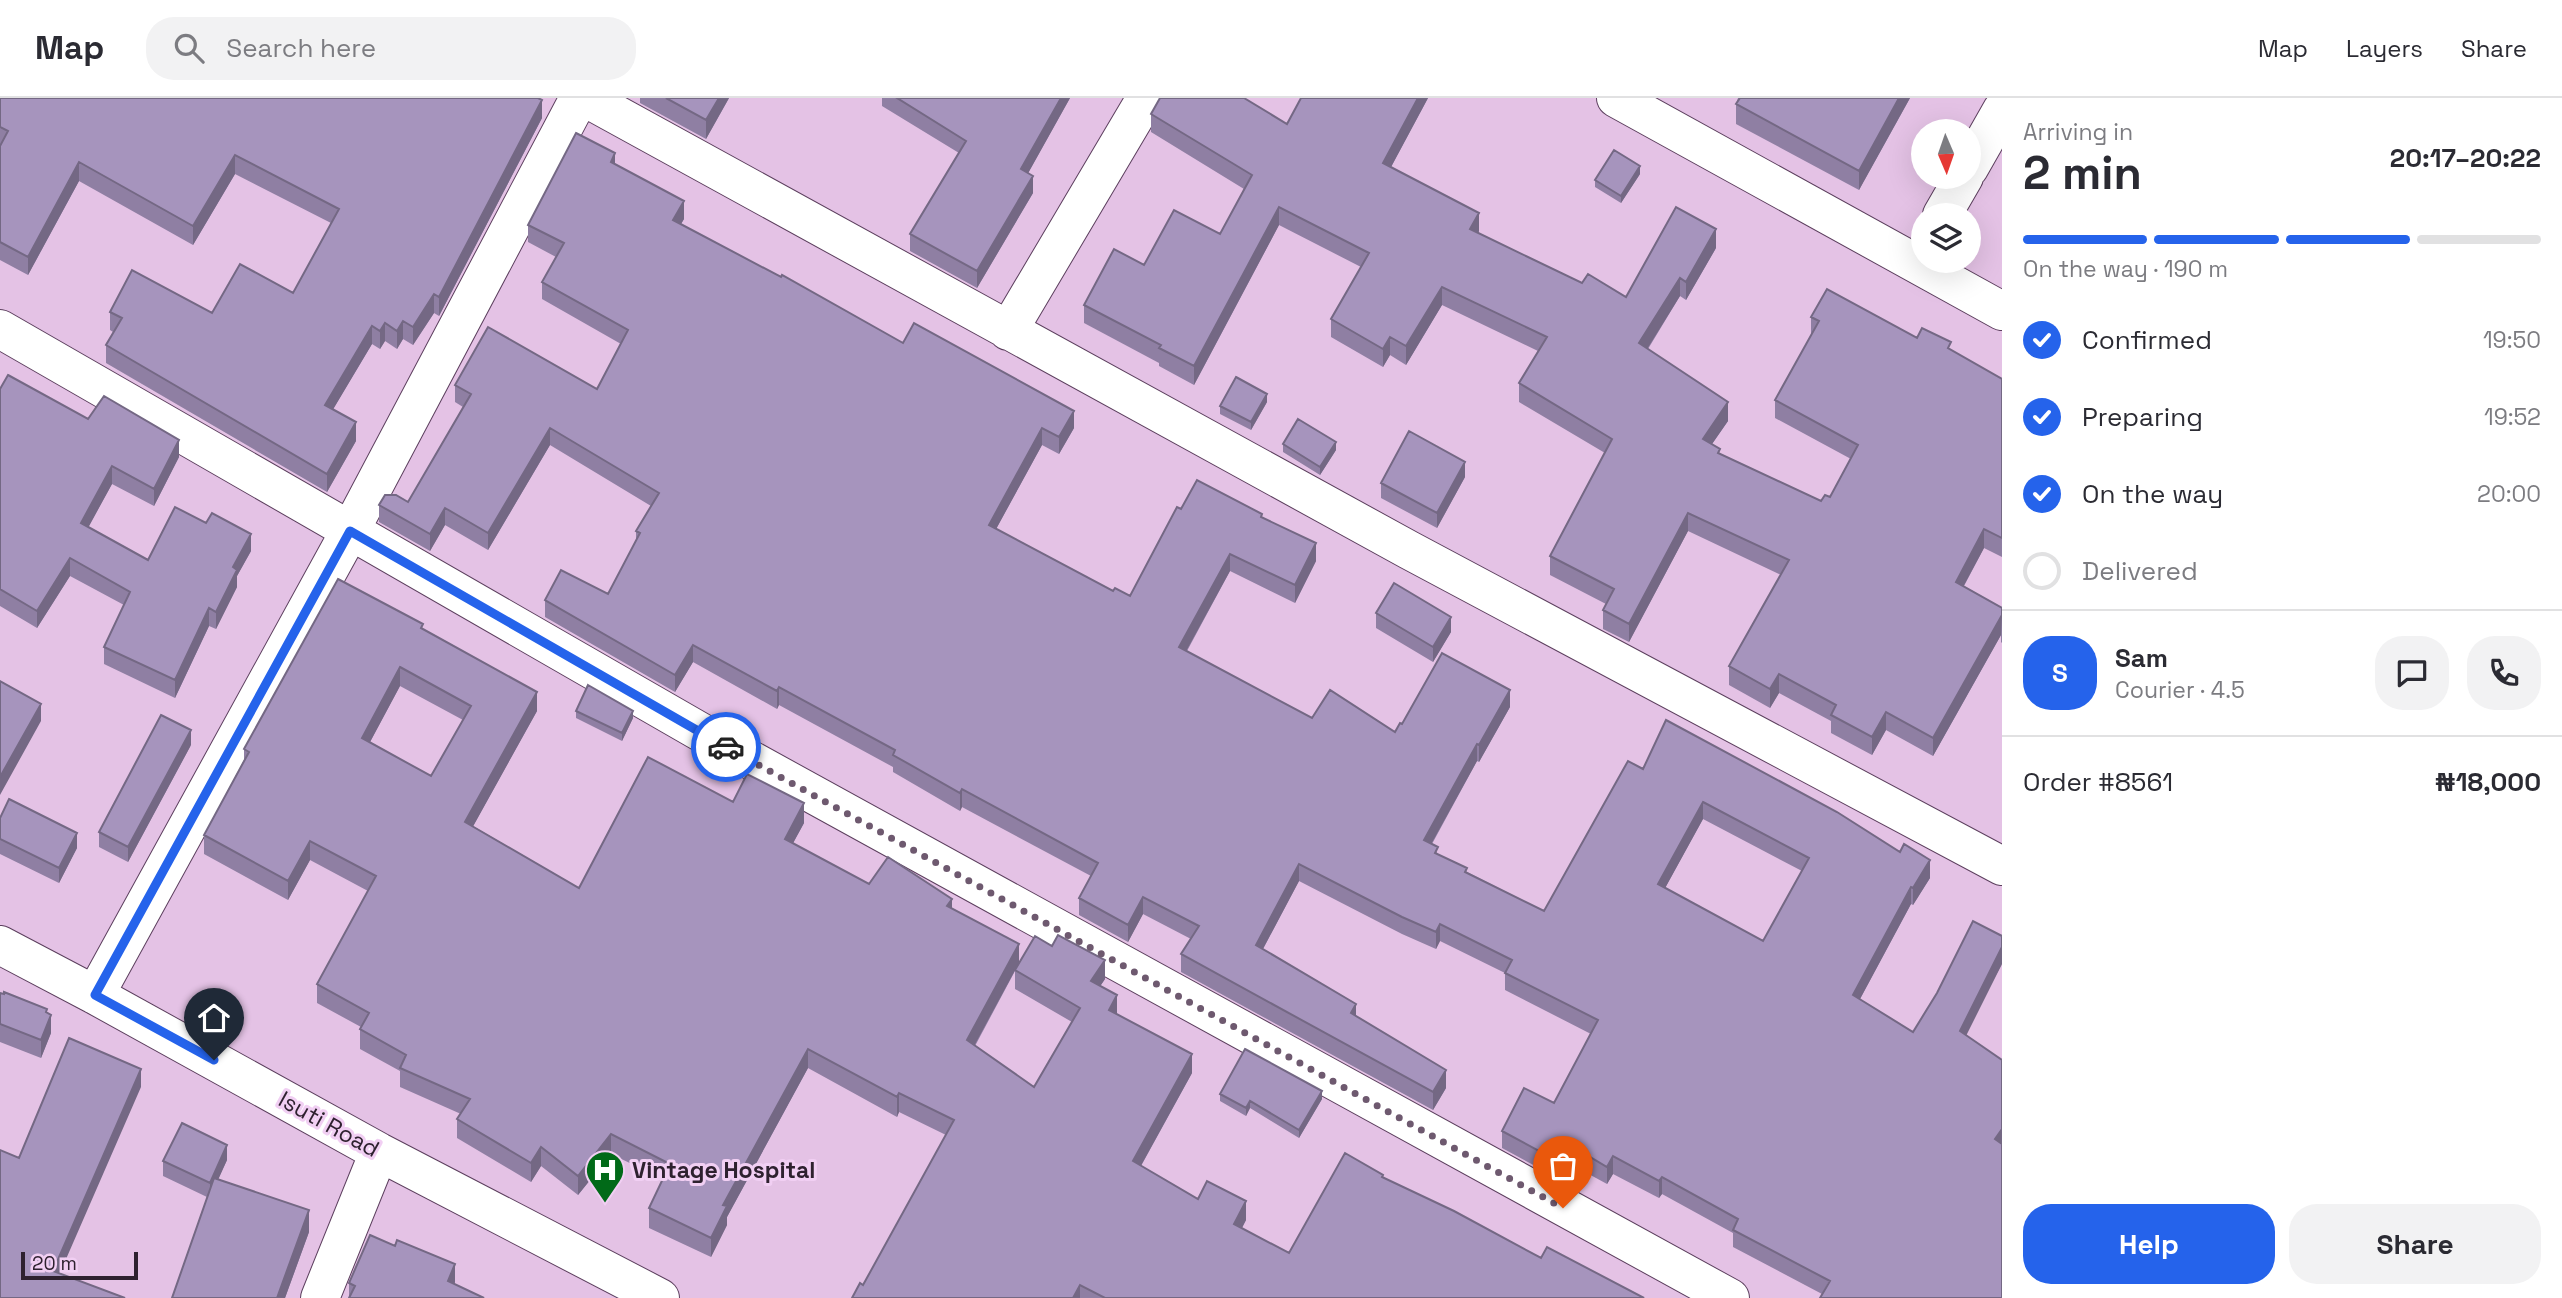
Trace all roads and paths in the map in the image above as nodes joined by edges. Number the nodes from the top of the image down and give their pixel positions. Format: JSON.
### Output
{"nodes":[{"id":1,"x":579,"y":98,"type":"edge"},
{"id":2,"x":586,"y":98,"type":"edge"},
{"id":3,"x":1146,"y":98,"type":"edge"},
{"id":4,"x":1616,"y":98,"type":"edge"},
{"id":5,"x":2002,"y":110,"type":"edge"},
{"id":6,"x":1981,"y":147,"type":"edge"},
{"id":7,"x":1911,"y":251,"type":"edge"},
{"id":8,"x":1945,"y":273,"type":"edge"},
{"id":9,"x":2002,"y":312,"type":"edge"},
{"id":10,"x":0,"y":329,"type":"edge"},
{"id":11,"x":1008,"y":331,"type":"junction"},
{"id":12,"x":350,"y":531,"type":"junction"},
{"id":13,"x":2002,"y":866,"type":"edge"},
{"id":14,"x":0,"y":945,"type":"edge"},
{"id":15,"x":95,"y":995,"type":"junction"},
{"id":16,"x":379,"y":1152,"type":"junction"},
{"id":17,"x":320,"y":1298,"type":"edge"},
{"id":18,"x":660,"y":1298,"type":"edge"},
{"id":19,"x":1730,"y":1298,"type":"edge"}],
"edges":[{"from":1,"to":12,"type":"street"},
{"from":2,"to":11,"type":"street"},
{"from":3,"to":11,"type":"street"},
{"from":4,"to":7,"type":"street"},
{"from":5,"to":6,"type":"street"},
{"from":8,"to":9,"type":"street"},
{"from":10,"to":12,"type":"street"},
{"from":11,"to":13,"type":"street"},
{"from":12,"to":15,"type":"street"},
{"from":12,"to":19,"type":"street"},
{"from":14,"to":15,"type":"street","name":"Isuti Road"},
{"from":15,"to":16,"type":"street","name":"Isuti Road"},
{"from":16,"to":17,"type":"street"},
{"from":16,"to":18,"type":"street","name":"Isuti Road"}]}
